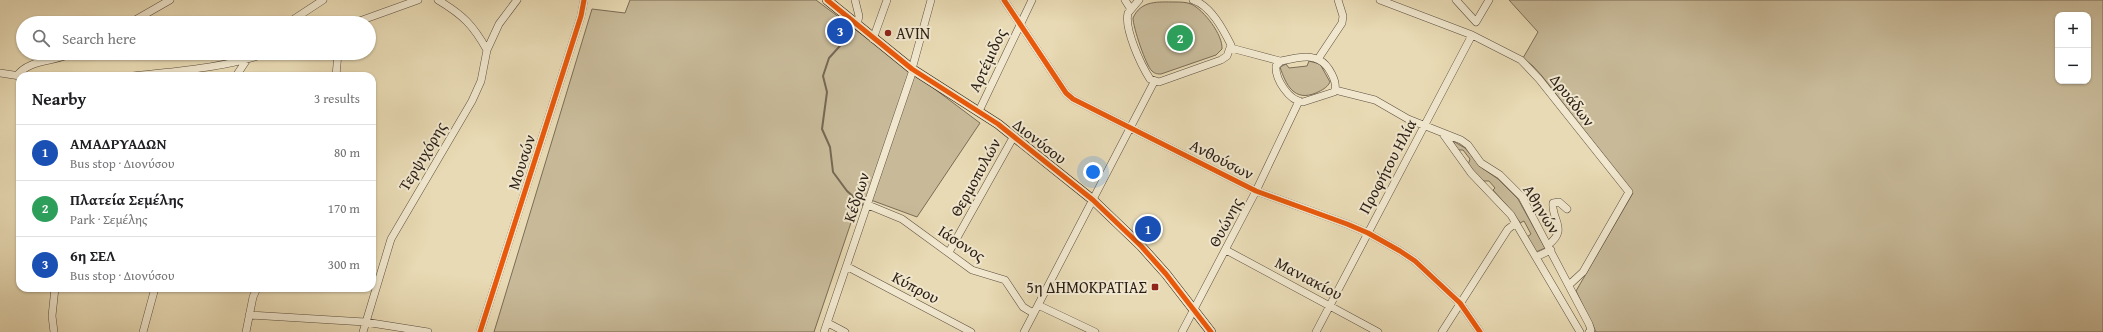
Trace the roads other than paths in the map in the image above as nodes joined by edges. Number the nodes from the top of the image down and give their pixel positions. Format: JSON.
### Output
{"nodes":[{"id":1,"x":170,"y":0,"type":"edge"},
{"id":2,"x":323,"y":0,"type":"edge"},
{"id":3,"x":418,"y":0,"type":"edge"},
{"id":4,"x":438,"y":0,"type":"edge"},
{"id":5,"x":517,"y":0,"type":"edge"},
{"id":6,"x":584,"y":0,"type":"edge"},
{"id":7,"x":826,"y":0,"type":"edge"},
{"id":8,"x":854,"y":0,"type":"edge"},
{"id":9,"x":887,"y":0,"type":"edge"},
{"id":10,"x":930,"y":0,"type":"edge"},
{"id":11,"x":1004,"y":0,"type":"edge"},
{"id":12,"x":1032,"y":0,"type":"edge"},
{"id":13,"x":1125,"y":0,"type":"edge"},
{"id":14,"x":1139,"y":0,"type":"edge"},
{"id":15,"x":1195,"y":0,"type":"edge"},
{"id":16,"x":1338,"y":0,"type":"edge"},
{"id":17,"x":1380,"y":0,"type":"edge"},
{"id":18,"x":1456,"y":0,"type":"edge"},
{"id":19,"x":1489,"y":0,"type":"edge"},
{"id":20,"x":1130,"y":8,"type":"junction"},
{"id":21,"x":142,"y":16,"type":"edge"},
{"id":22,"x":299,"y":16,"type":"edge"},
{"id":23,"x":373,"y":16,"type":"edge"},
{"id":24,"x":1020,"y":24,"type":"junction"},
{"id":25,"x":856,"y":25,"type":"junction"},
{"id":26,"x":1472,"y":34,"type":"junction"},
{"id":27,"x":873,"y":39,"type":"junction"},
{"id":28,"x":1231,"y":48,"type":"junction"},
{"id":29,"x":487,"y":50,"type":"junction"},
{"id":30,"x":1318,"y":59,"type":"junction"},
{"id":31,"x":48,"y":60,"type":"edge"},
{"id":32,"x":247,"y":60,"type":"joint"},
{"id":33,"x":337,"y":60,"type":"edge"},
{"id":34,"x":1280,"y":61,"type":"junction"},
{"id":35,"x":912,"y":69,"type":"junction"},
{"id":36,"x":21,"y":72,"type":"edge"},
{"id":37,"x":170,"y":72,"type":"edge"},
{"id":38,"x":239,"y":72,"type":"edge"},
{"id":39,"x":336,"y":72,"type":"edge"},
{"id":40,"x":0,"y":73,"type":"edge"},
{"id":41,"x":16,"y":76,"type":"edge"},
{"id":42,"x":1154,"y":82,"type":"junction"},
{"id":43,"x":1335,"y":90,"type":"junction"},
{"id":44,"x":1299,"y":102,"type":"junction"},
{"id":45,"x":979,"y":111,"type":"junction"},
{"id":46,"x":1424,"y":125,"type":"junction"},
{"id":47,"x":1130,"y":127,"type":"junction"},
{"id":48,"x":1443,"y":134,"type":"junction"},
{"id":49,"x":1014,"y":136,"type":"junction"},
{"id":50,"x":1256,"y":191,"type":"junction"},
{"id":51,"x":1092,"y":200,"type":"junction"},
{"id":52,"x":868,"y":205,"type":"junction"},
{"id":53,"x":1567,"y":209,"type":"dead end"},
{"id":54,"x":1516,"y":223,"type":"junction"},
{"id":55,"x":1368,"y":233,"type":"junction"},
{"id":56,"x":1550,"y":247,"type":"junction"},
{"id":57,"x":1226,"y":250,"type":"junction"},
{"id":58,"x":949,"y":252,"type":"junction"},
{"id":59,"x":1536,"y":257,"type":"junction"},
{"id":60,"x":848,"y":268,"type":"junction"},
{"id":61,"x":1569,"y":284,"type":"junction"},
{"id":62,"x":376,"y":289,"type":"edge"},
{"id":63,"x":55,"y":292,"type":"edge"},
{"id":64,"x":154,"y":292,"type":"edge"},
{"id":65,"x":255,"y":292,"type":"edge"},
{"id":66,"x":375,"y":292,"type":"edge"},
{"id":67,"x":1460,"y":303,"type":"junction"},
{"id":68,"x":1038,"y":305,"type":"junction"},
{"id":69,"x":1330,"y":305,"type":"junction"},
{"id":70,"x":1194,"y":310,"type":"junction"},
{"id":71,"x":1034,"y":313,"type":"junction"},
{"id":72,"x":249,"y":315,"type":"junction"},
{"id":73,"x":366,"y":322,"type":"junction"},
{"id":74,"x":828,"y":323,"type":"junction"},
{"id":75,"x":1590,"y":330,"type":"edge"},
{"id":76,"x":54,"y":332,"type":"edge"},
{"id":77,"x":143,"y":332,"type":"edge"},
{"id":78,"x":246,"y":332,"type":"edge"},
{"id":79,"x":363,"y":332,"type":"edge"},
{"id":80,"x":428,"y":332,"type":"edge"},
{"id":81,"x":480,"y":332,"type":"edge"},
{"id":82,"x":824,"y":332,"type":"edge"},
{"id":83,"x":845,"y":332,"type":"edge"},
{"id":84,"x":971,"y":332,"type":"edge"},
{"id":85,"x":1024,"y":332,"type":"edge"},
{"id":86,"x":1095,"y":332,"type":"edge"},
{"id":87,"x":1182,"y":332,"type":"edge"},
{"id":88,"x":1211,"y":332,"type":"edge"},
{"id":89,"x":1316,"y":332,"type":"edge"},
{"id":90,"x":1378,"y":332,"type":"edge"},
{"id":91,"x":1442,"y":332,"type":"edge"},
{"id":92,"x":1480,"y":332,"type":"edge"},
{"id":93,"x":1580,"y":332,"type":"edge"}],
"edges":[{"from":1,"to":21,"type":"street"},
{"from":2,"to":22,"type":"street"},
{"from":3,"to":23,"type":"street"},
{"from":4,"to":29,"type":"street"},
{"from":5,"to":29,"type":"street","name":"Τερψιχόρης"},
{"from":6,"to":81,"type":"street","name":"Μουσών"},
{"from":7,"to":25,"type":"main road","name":"Διονύσου"},
{"from":8,"to":25,"type":"street"},
{"from":9,"to":27,"type":"street"},
{"from":10,"to":35,"type":"street","name":"Κέδρων"},
{"from":11,"to":24,"type":"street","name":"Ανθούσων"},
{"from":12,"to":24,"type":"street","name":"Αρτέμιδος"},
{"from":13,"to":20,"type":"street"},
{"from":14,"to":20,"type":"street"},
{"from":15,"to":28,"type":"street"},
{"from":16,"to":30,"type":"street"},
{"from":17,"to":26,"type":"street","name":"Δρυάδων"},
{"from":18,"to":19,"type":"street"},
{"from":20,"to":42,"type":"street"},
{"from":24,"to":45,"type":"street","name":"Αρτέμιδος"},
{"from":24,"to":47,"type":"street","name":"Ανθούσων"},
{"from":25,"to":27,"type":"main road","name":"Διονύσου"},
{"from":26,"to":46,"type":"street","name":"Προφήτου Ηλία"},
{"from":26,"to":61,"type":"street","name":"Δρυάδων"},
{"from":27,"to":35,"type":"main road","name":"Διονύσου"},
{"from":28,"to":34,"type":"street"},
{"from":28,"to":42,"type":"street"},
{"from":29,"to":62,"type":"street","name":"Τερψιχόρης"},
{"from":30,"to":34,"type":"street"},
{"from":30,"to":43,"type":"street"},
{"from":31,"to":36,"type":"street"},
{"from":32,"to":37,"type":"street"},
{"from":32,"to":38,"type":"street"},
{"from":33,"to":39,"type":"street"},
{"from":34,"to":44,"type":"street"},
{"from":35,"to":45,"type":"main road","name":"Διονύσου"},
{"from":35,"to":52,"type":"street","name":"Κέδρων"},
{"from":40,"to":41,"type":"street"},
{"from":42,"to":47,"type":"street"},
{"from":43,"to":44,"type":"street"},
{"from":43,"to":46,"type":"street","name":"Αθηνών"},
{"from":44,"to":50,"type":"street","name":"Θυώνης"},
{"from":45,"to":49,"type":"main road","name":"Διονύσου"},
{"from":46,"to":48,"type":"street","name":"Αθηνών"},
{"from":46,"to":55,"type":"street","name":"Προφήτου Ηλία"},
{"from":47,"to":50,"type":"street","name":"Ανθούσων"},
{"from":47,"to":51,"type":"street"},
{"from":48,"to":54,"type":"street","name":"Αθηνών"},
{"from":48,"to":56,"type":"street","name":"Αθηνών"},
{"from":49,"to":51,"type":"main road","name":"Διονύσου"},
{"from":49,"to":58,"type":"street","name":"Θερμοπυλών"},
{"from":50,"to":55,"type":"street","name":"Ανθούσων"},
{"from":50,"to":57,"type":"street","name":"Θυώνης"},
{"from":51,"to":68,"type":"street"},
{"from":51,"to":70,"type":"main road","name":"Διονύσου"},
{"from":52,"to":58,"type":"street","name":"Ιάσονος"},
{"from":52,"to":60,"type":"street","name":"Κέδρων"},
{"from":53,"to":56,"type":"street"},
{"from":54,"to":59,"type":"street","name":"Αθηνών"},
{"from":54,"to":67,"type":"street"},
{"from":55,"to":67,"type":"street","name":"Ανθούσων"},
{"from":55,"to":69,"type":"street","name":"Προφήτου Ηλία"},
{"from":56,"to":59,"type":"street"},
{"from":56,"to":61,"type":"street","name":"Αθηνών"},
{"from":57,"to":69,"type":"street","name":"Μανιακίου"},
{"from":57,"to":70,"type":"street","name":"Θυώνης"},
{"from":58,"to":71,"type":"street","name":"Ιάσονος"},
{"from":59,"to":93,"type":"street","name":"Αθηνών"},
{"from":60,"to":74,"type":"street","name":"Κέδρων"},
{"from":60,"to":84,"type":"street","name":"Κύπρου"},
{"from":61,"to":75,"type":"street","name":"Αθηνών"},
{"from":63,"to":76,"type":"street"},
{"from":64,"to":77,"type":"street"},
{"from":65,"to":72,"type":"street"},
{"from":66,"to":73,"type":"street","name":"Τερψιχόρης"},
{"from":67,"to":91,"type":"street"},
{"from":67,"to":92,"type":"street","name":"Ανθούσων"},
{"from":68,"to":71,"type":"street"},
{"from":68,"to":86,"type":"street"},
{"from":69,"to":89,"type":"street","name":"Προφήτου Ηλία"},
{"from":69,"to":90,"type":"street","name":"Μανιακίου"},
{"from":70,"to":87,"type":"street","name":"Θυώνης"},
{"from":70,"to":88,"type":"main road","name":"Διονύσου"},
{"from":71,"to":85,"type":"street"},
{"from":72,"to":73,"type":"street"},
{"from":72,"to":78,"type":"street"},
{"from":73,"to":79,"type":"street","name":"Τερψιχόρης"},
{"from":73,"to":80,"type":"street"},
{"from":74,"to":82,"type":"street","name":"Κέδρων"},
{"from":74,"to":83,"type":"street"}]}
